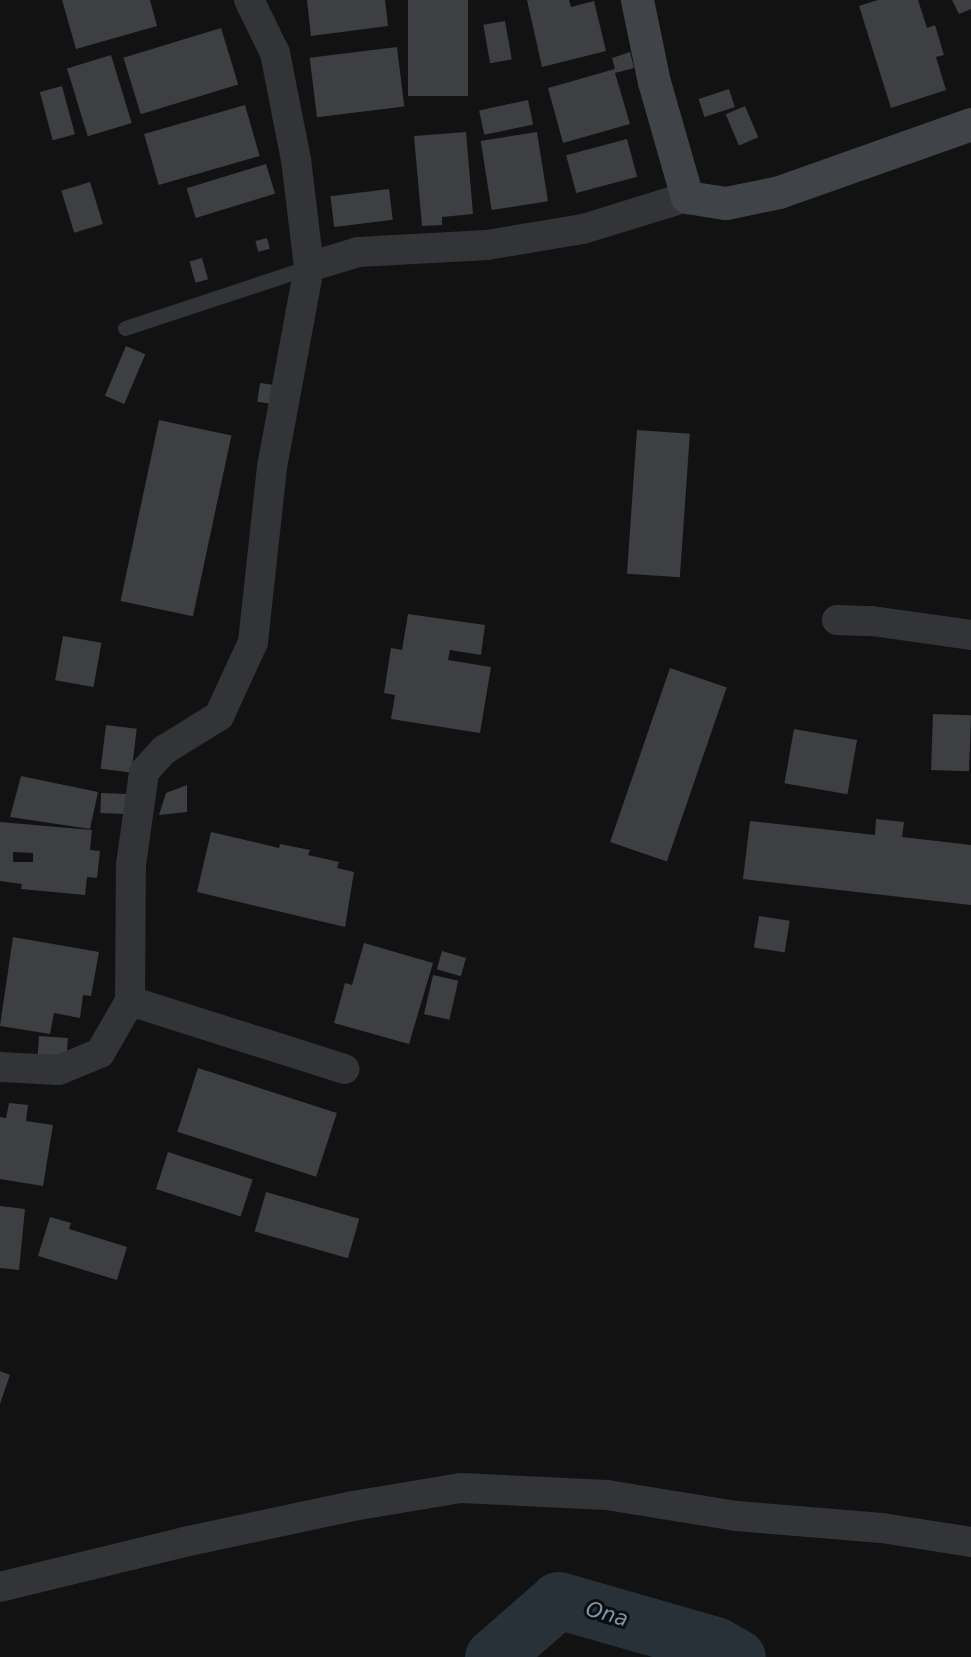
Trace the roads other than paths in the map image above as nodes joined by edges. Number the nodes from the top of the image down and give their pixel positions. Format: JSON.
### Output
{"nodes":[{"id":1,"x":249,"y":0,"type":"edge"},
{"id":2,"x":638,"y":0,"type":"edge"},
{"id":3,"x":971,"y":124,"type":"edge"},
{"id":4,"x":687,"y":197,"type":"junction"},
{"id":5,"x":309,"y":267,"type":"junction"},
{"id":6,"x":125,"y":328,"type":"dead end"},
{"id":7,"x":837,"y":620,"type":"dead end"},
{"id":8,"x":971,"y":635,"type":"edge"},
{"id":9,"x":130,"y":1001,"type":"junction"},
{"id":10,"x":0,"y":1067,"type":"edge"},
{"id":11,"x":345,"y":1069,"type":"dead end"},
{"id":12,"x":971,"y":1542,"type":"edge"},
{"id":13,"x":0,"y":1587,"type":"edge"}],
"edges":[{"from":1,"to":5,"type":"street"},
{"from":2,"to":4,"type":"street"},
{"from":3,"to":4,"type":"street"},
{"from":4,"to":5,"type":"street"},
{"from":5,"to":6,"type":"lane"},
{"from":5,"to":9,"type":"street"},
{"from":7,"to":8,"type":"street"},
{"from":9,"to":10,"type":"street"},
{"from":9,"to":11,"type":"street"},
{"from":12,"to":13,"type":"street"}]}
